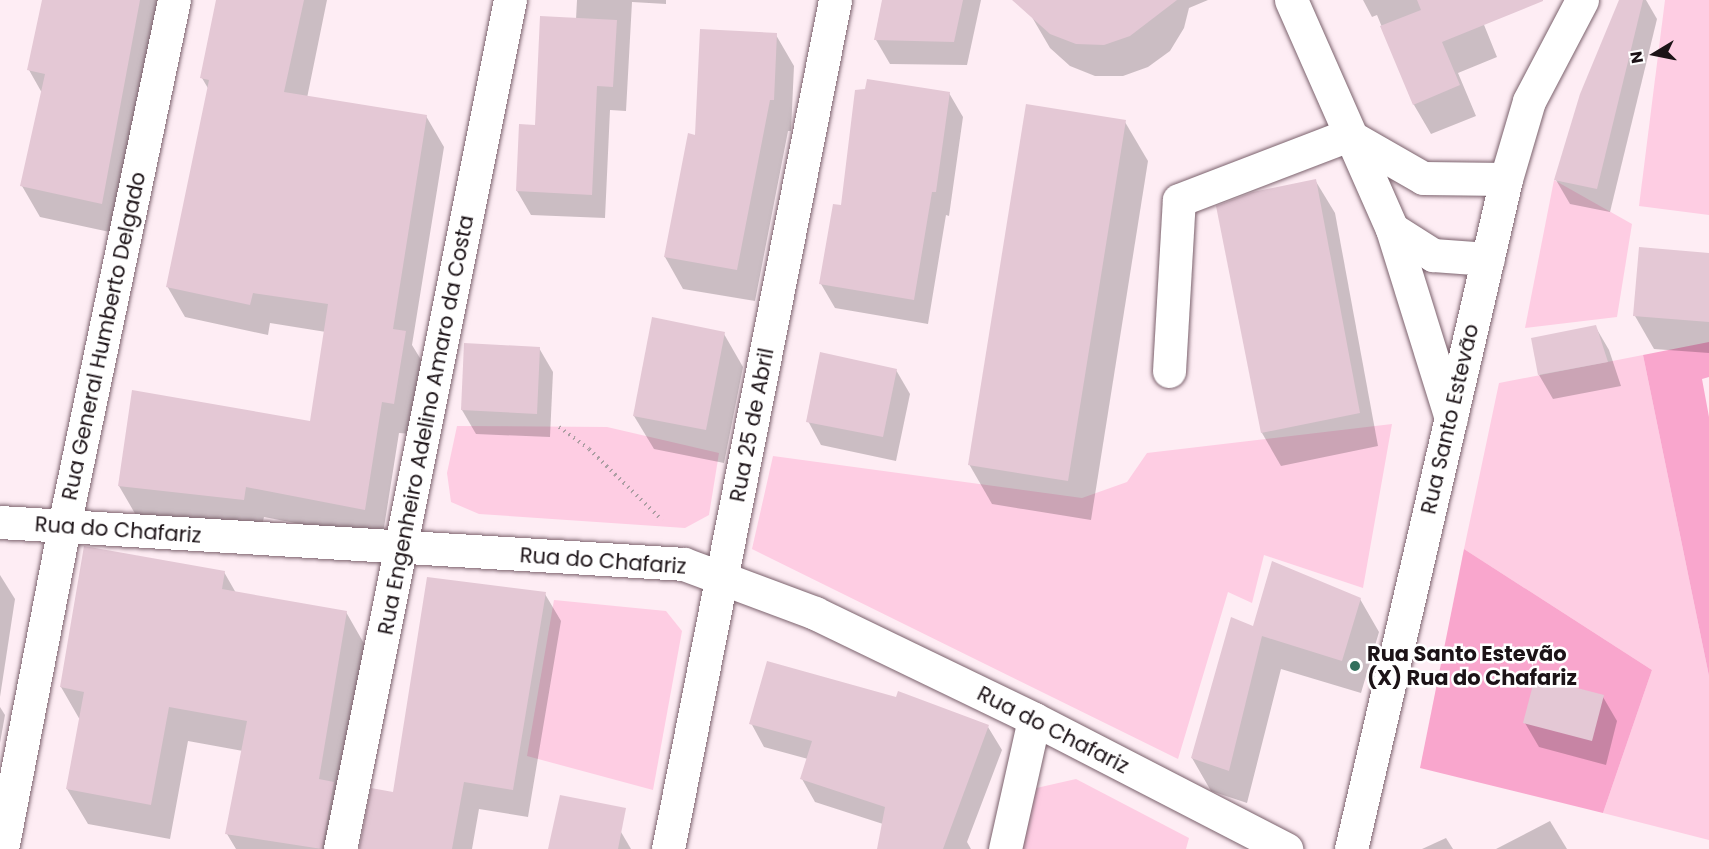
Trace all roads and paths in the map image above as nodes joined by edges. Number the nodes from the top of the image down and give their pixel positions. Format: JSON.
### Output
{"nodes":[{"id":1,"x":174,"y":0,"type":"edge"},
{"id":2,"x":510,"y":0,"type":"edge"},
{"id":3,"x":835,"y":0,"type":"edge"},
{"id":4,"x":1291,"y":0,"type":"edge"},
{"id":5,"x":1582,"y":0,"type":"edge"},
{"id":6,"x":1348,"y":135,"type":"junction"},
{"id":7,"x":1506,"y":179,"type":"junction"},
{"id":8,"x":1392,"y":229,"type":"junction"},
{"id":9,"x":1488,"y":259,"type":"junction"},
{"id":10,"x":1169,"y":371,"type":"dead end"},
{"id":11,"x":1451,"y":418,"type":"junction"},
{"id":12,"x":559,"y":427,"type":"dead end"},
{"id":13,"x":0,"y":522,"type":"edge"},
{"id":14,"x":64,"y":526,"type":"junction"},
{"id":15,"x":400,"y":548,"type":"junction"},
{"id":16,"x":684,"y":564,"type":"junction"},
{"id":17,"x":722,"y":575,"type":"junction"},
{"id":18,"x":1034,"y":719,"type":"junction"},
{"id":19,"x":2,"y":849,"type":"edge"},
{"id":20,"x":340,"y":849,"type":"edge"},
{"id":21,"x":668,"y":849,"type":"edge"},
{"id":22,"x":1005,"y":849,"type":"edge"},
{"id":23,"x":1286,"y":849,"type":"edge"},
{"id":24,"x":1351,"y":849,"type":"edge"}],
"edges":[{"from":1,"to":14,"type":"street","name":"Rua General Humberto Delgado"},
{"from":2,"to":15,"type":"street","name":"Rua Engenheiro Adelino Amaro da Costa"},
{"from":3,"to":17,"type":"street","name":"Rua 25 de Abril"},
{"from":4,"to":6,"type":"street"},
{"from":5,"to":7,"type":"street","name":"Rua Santo Estevão"},
{"from":6,"to":7,"type":"street"},
{"from":6,"to":8,"type":"street"},
{"from":6,"to":10,"type":"street"},
{"from":7,"to":9,"type":"street","name":"Rua Santo Estevão"},
{"from":8,"to":9,"type":"street"},
{"from":8,"to":11,"type":"street"},
{"from":9,"to":11,"type":"street","name":"Rua Santo Estevão"},
{"from":11,"to":24,"type":"street","name":"Rua Santo Estevão"},
{"from":12,"to":16,"type":"path"},
{"from":13,"to":14,"type":"street","name":"Rua do Chafariz"},
{"from":14,"to":15,"type":"street","name":"Rua do Chafariz"},
{"from":14,"to":19,"type":"street","name":"Rua General Humberto Delgado"},
{"from":15,"to":16,"type":"street","name":"Rua do Chafariz"},
{"from":15,"to":20,"type":"street","name":"Rua Engenheiro Adelino Amaro da Costa"},
{"from":16,"to":17,"type":"street","name":"Rua do Chafariz"},
{"from":17,"to":18,"type":"street","name":"Rua do Chafariz"},
{"from":17,"to":21,"type":"street","name":"Rua 25 de Abril"},
{"from":18,"to":22,"type":"street"},
{"from":18,"to":23,"type":"street","name":"Rua do Chafariz"}]}
